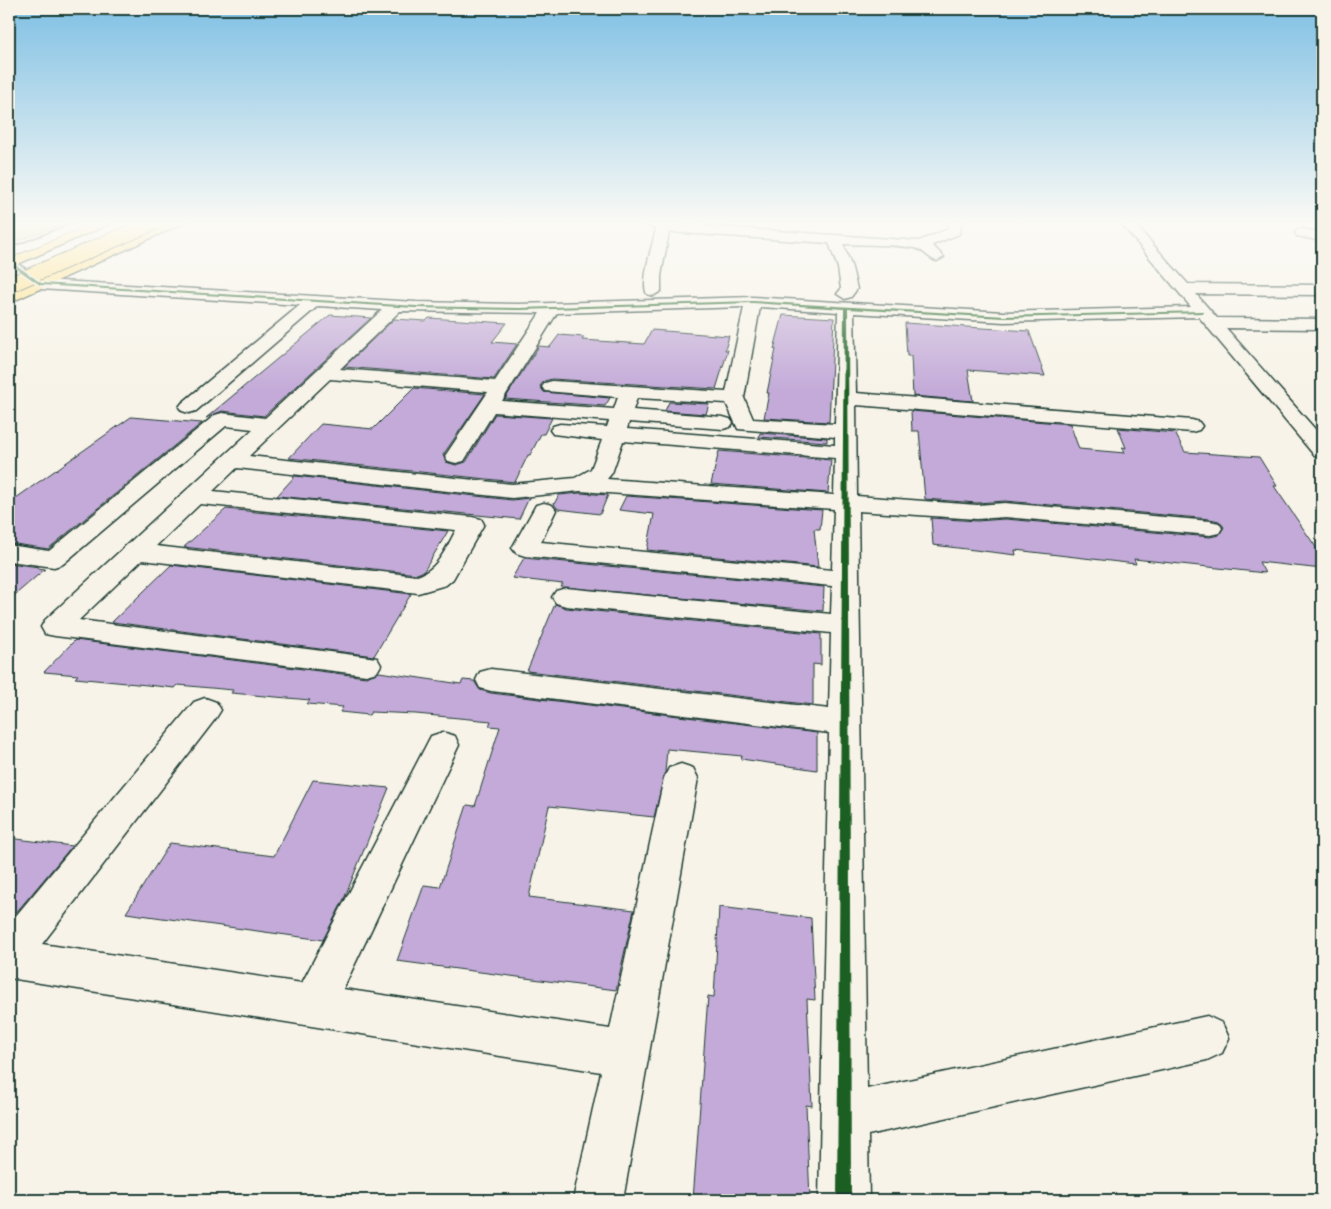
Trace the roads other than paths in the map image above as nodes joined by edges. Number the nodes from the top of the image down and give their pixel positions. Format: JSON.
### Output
{"nodes":[{"id":1,"x":27,"y":277,"type":"edge"},
{"id":2,"x":30,"y":277,"type":"edge"},
{"id":3,"x":55,"y":277,"type":"edge"},
{"id":4,"x":654,"y":277,"type":"edge"},
{"id":5,"x":847,"y":277,"type":"edge"},
{"id":6,"x":1172,"y":277,"type":"edge"},
{"id":7,"x":40,"y":284,"type":"junction"},
{"id":8,"x":9,"y":285,"type":"edge"},
{"id":9,"x":1182,"y":289,"type":"junction"},
{"id":10,"x":1322,"y":290,"type":"edge"},
{"id":11,"x":653,"y":291,"type":"dead end"},
{"id":12,"x":9,"y":298,"type":"edge"},
{"id":13,"x":845,"y":301,"type":"junction"},
{"id":14,"x":314,"y":302,"type":"junction"},
{"id":15,"x":753,"y":302,"type":"junction"},
{"id":16,"x":396,"y":306,"type":"junction"},
{"id":17,"x":552,"y":308,"type":"junction"},
{"id":18,"x":1207,"y":317,"type":"junction"},
{"id":19,"x":1322,"y":324,"type":"edge"},
{"id":20,"x":325,"y":373,"type":"junction"},
{"id":21,"x":500,"y":387,"type":"junction"},
{"id":22,"x":552,"y":387,"type":"dead end"},
{"id":23,"x":630,"y":392,"type":"junction"},
{"id":24,"x":734,"y":398,"type":"junction"},
{"id":25,"x":846,"y":398,"type":"junction"},
{"id":26,"x":488,"y":406,"type":"junction"},
{"id":27,"x":189,"y":407,"type":"dead end"},
{"id":28,"x":619,"y":424,"type":"junction"},
{"id":29,"x":270,"y":425,"type":"junction"},
{"id":30,"x":745,"y":425,"type":"junction"},
{"id":31,"x":1192,"y":426,"type":"dead end"},
{"id":32,"x":560,"y":430,"type":"dead end"},
{"id":33,"x":846,"y":441,"type":"junction"},
{"id":34,"x":1319,"y":442,"type":"edge"},
{"id":35,"x":456,"y":456,"type":"dead end"},
{"id":36,"x":232,"y":461,"type":"junction"},
{"id":37,"x":580,"y":484,"type":"junction"},
{"id":38,"x":194,"y":496,"type":"junction"},
{"id":39,"x":846,"y":501,"type":"junction"},
{"id":40,"x":544,"y":510,"type":"dead end"},
{"id":41,"x":1210,"y":528,"type":"dead end"},
{"id":42,"x":135,"y":551,"type":"junction"},
{"id":43,"x":9,"y":554,"type":"edge"},
{"id":44,"x":845,"y":579,"type":"junction"},
{"id":45,"x":566,"y":597,"type":"dead end"},
{"id":46,"x":845,"y":625,"type":"junction"},
{"id":47,"x":366,"y":664,"type":"dead end"},
{"id":48,"x":491,"y":680,"type":"dead end"},
{"id":49,"x":205,"y":710,"type":"dead end"},
{"id":50,"x":845,"y":723,"type":"junction"},
{"id":51,"x":443,"y":745,"type":"dead end"},
{"id":52,"x":681,"y":778,"type":"dead end"},
{"id":53,"x":9,"y":955,"type":"edge"},
{"id":54,"x":9,"y":959,"type":"edge"},
{"id":55,"x":313,"y":1006,"type":"junction"},
{"id":56,"x":1207,"y":1038,"type":"dead end"},
{"id":57,"x":627,"y":1054,"type":"junction"},
{"id":58,"x":844,"y":1117,"type":"junction"},
{"id":59,"x":598,"y":1200,"type":"edge"},
{"id":60,"x":844,"y":1200,"type":"edge"}],
"edges":[{"from":1,"to":8,"type":"main road","bridge":true},
{"from":2,"to":7,"type":"street"},
{"from":3,"to":7,"type":"main road"},
{"from":4,"to":11,"type":"street"},
{"from":5,"to":13,"type":"street"},
{"from":6,"to":9,"type":"street"},
{"from":7,"to":12,"type":"main road"},
{"from":7,"to":14,"type":"street"},
{"from":9,"to":10,"type":"street"},
{"from":9,"to":18,"type":"street"},
{"from":13,"to":15,"type":"street"},
{"from":13,"to":18,"type":"street"},
{"from":13,"to":25,"type":"street"},
{"from":14,"to":16,"type":"street"},
{"from":14,"to":27,"type":"street"},
{"from":15,"to":17,"type":"street"},
{"from":15,"to":24,"type":"street"},
{"from":16,"to":17,"type":"street"},
{"from":16,"to":20,"type":"street"},
{"from":17,"to":21,"type":"street"},
{"from":18,"to":19,"type":"street"},
{"from":18,"to":34,"type":"street"},
{"from":20,"to":21,"type":"street"},
{"from":20,"to":29,"type":"street"},
{"from":21,"to":26,"type":"street"},
{"from":22,"to":23,"type":"street"},
{"from":23,"to":24,"type":"street"},
{"from":23,"to":28,"type":"street"},
{"from":24,"to":30,"type":"street"},
{"from":25,"to":31,"type":"street"},
{"from":25,"to":33,"type":"street"},
{"from":26,"to":28,"type":"street"},
{"from":26,"to":35,"type":"street"},
{"from":28,"to":30,"type":"street"},
{"from":28,"to":32,"type":"street"},
{"from":28,"to":33,"type":"street"},
{"from":28,"to":37,"type":"street"},
{"from":29,"to":36,"type":"street"},
{"from":29,"to":43,"type":"street"},
{"from":30,"to":33,"type":"street"},
{"from":33,"to":39,"type":"street"},
{"from":36,"to":37,"type":"street"},
{"from":36,"to":38,"type":"street"},
{"from":37,"to":39,"type":"street"},
{"from":38,"to":42,"type":"street"},
{"from":38,"to":42,"type":"street"},
{"from":39,"to":41,"type":"street"},
{"from":39,"to":44,"type":"street"},
{"from":40,"to":44,"type":"street"},
{"from":42,"to":47,"type":"street"},
{"from":44,"to":46,"type":"street"},
{"from":45,"to":46,"type":"street"},
{"from":46,"to":50,"type":"street"},
{"from":48,"to":50,"type":"street"},
{"from":49,"to":53,"type":"street"},
{"from":50,"to":58,"type":"street"},
{"from":51,"to":55,"type":"street"},
{"from":52,"to":57,"type":"street"},
{"from":54,"to":55,"type":"street"},
{"from":55,"to":57,"type":"street"},
{"from":56,"to":58,"type":"street"},
{"from":57,"to":59,"type":"street"},
{"from":58,"to":60,"type":"street"}]}
